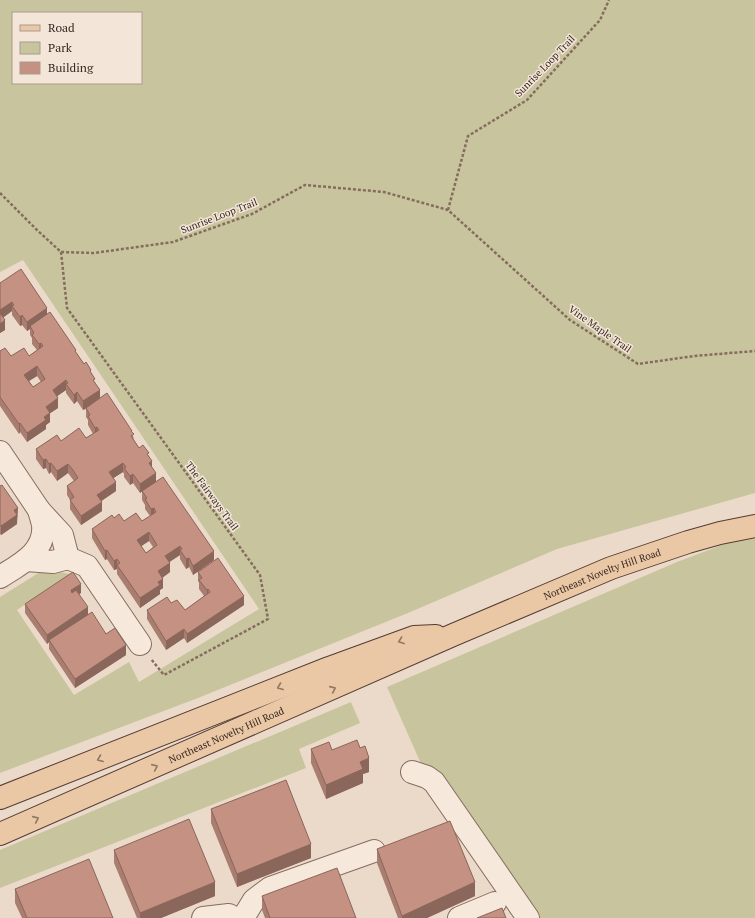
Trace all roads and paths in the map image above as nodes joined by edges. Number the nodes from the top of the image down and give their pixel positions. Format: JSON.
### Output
{"nodes":[{"id":1,"x":609,"y":0,"type":"edge"},
{"id":2,"x":0,"y":193,"type":"edge"},
{"id":3,"x":448,"y":210,"type":"junction"},
{"id":4,"x":61,"y":252,"type":"junction"},
{"id":5,"x":755,"y":351,"type":"edge"},
{"id":6,"x":0,"y":452,"type":"edge"},
{"id":7,"x":39,"y":510,"type":"junction"},
{"id":8,"x":755,"y":526,"type":"edge"},
{"id":9,"x":68,"y":558,"type":"junction"},
{"id":10,"x":26,"y":560,"type":"junction"},
{"id":11,"x":0,"y":577,"type":"edge"},
{"id":12,"x":453,"y":635,"type":"junction"},
{"id":13,"x":140,"y":644,"type":"joint"},
{"id":14,"x":412,"y":772,"type":"dead end"},
{"id":15,"x":0,"y":798,"type":"edge"},
{"id":16,"x":0,"y":834,"type":"edge"},
{"id":17,"x":374,"y":851,"type":"dead end"},
{"id":18,"x":495,"y":903,"type":"dead end"},
{"id":19,"x":203,"y":918,"type":"edge"},
{"id":20,"x":234,"y":918,"type":"edge"},
{"id":21,"x":243,"y":918,"type":"edge"},
{"id":22,"x":459,"y":918,"type":"edge"},
{"id":23,"x":528,"y":918,"type":"edge"}],
"edges":[{"from":1,"to":3,"type":"path","name":"Sunrise Loop Trail"},
{"from":2,"to":4,"type":"path"},
{"from":3,"to":4,"type":"path","name":"Sunrise Loop Trail"},
{"from":3,"to":5,"type":"path","name":"Vine Maple Trail"},
{"from":4,"to":13,"type":"path","name":"The Fairways Trail"},
{"from":6,"to":7,"type":"street"},
{"from":7,"to":9,"type":"street"},
{"from":7,"to":10,"type":"street"},
{"from":8,"to":12,"type":"main road","name":"Northeast Novelty Hill Road"},
{"from":9,"to":10,"type":"street"},
{"from":9,"to":13,"type":"street"},
{"from":10,"to":11,"type":"street"},
{"from":12,"to":15,"type":"main road","name":"Northeast Novelty Hill Road","one_way":true},
{"from":16,"to":12,"type":"main road","name":"Northeast Novelty Hill Road","one_way":true},
{"from":14,"to":23,"type":"street"},
{"from":17,"to":21,"type":"street"},
{"from":18,"to":22,"type":"street"},
{"from":19,"to":20,"type":"street"}]}
